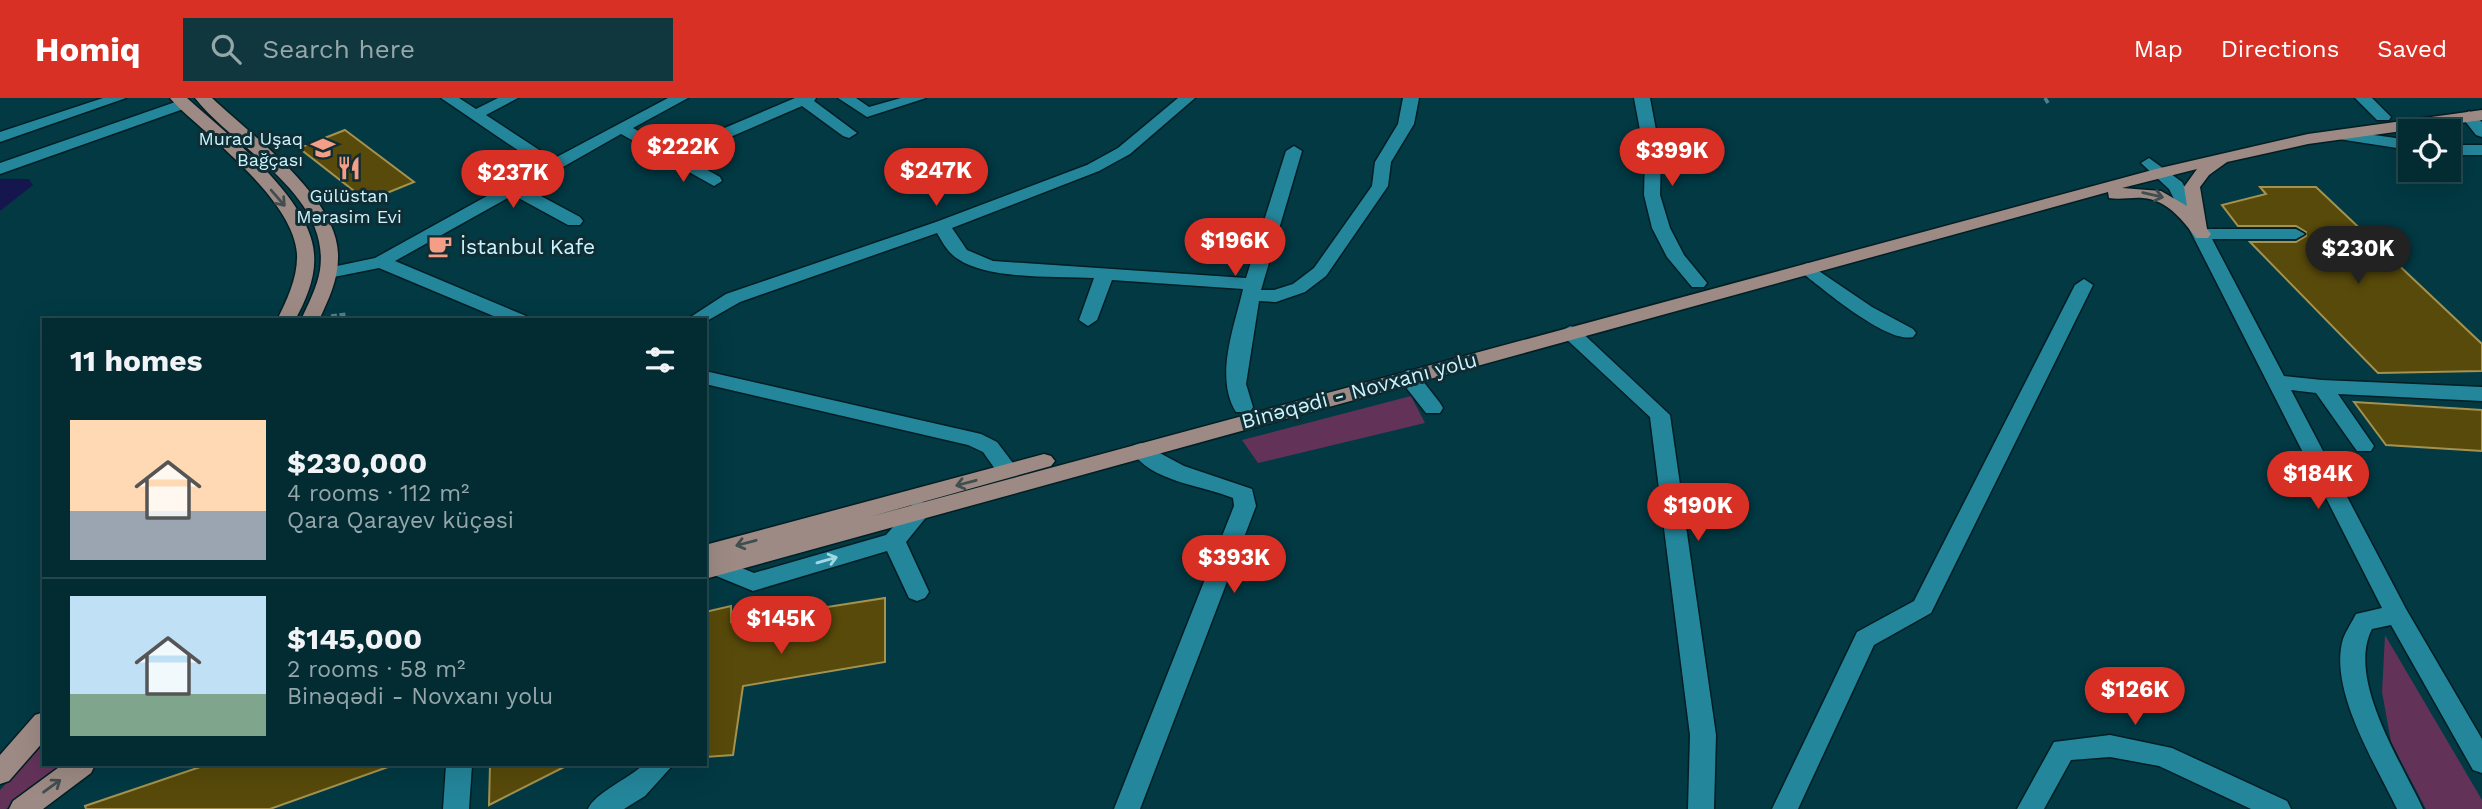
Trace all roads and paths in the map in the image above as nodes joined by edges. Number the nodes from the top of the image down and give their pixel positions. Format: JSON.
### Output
{"nodes":[{"id":1,"x":118,"y":98,"type":"edge"},
{"id":2,"x":449,"y":98,"type":"edge"},
{"id":3,"x":510,"y":98,"type":"edge"},
{"id":4,"x":680,"y":98,"type":"edge"},
{"id":5,"x":846,"y":98,"type":"edge"},
{"id":6,"x":918,"y":98,"type":"edge"},
{"id":7,"x":1187,"y":98,"type":"edge"},
{"id":8,"x":1411,"y":98,"type":"edge"},
{"id":9,"x":1642,"y":98,"type":"edge"},
{"id":10,"x":2045,"y":98,"type":"edge"},
{"id":11,"x":2363,"y":98,"type":"edge"},
{"id":12,"x":191,"y":99,"type":"edge"},
{"id":13,"x":805,"y":99,"type":"edge"},
{"id":14,"x":2048,"y":103,"type":"dead end"},
{"id":15,"x":2482,"y":105,"type":"edge"},
{"id":16,"x":2469,"y":113,"type":"edge"},
{"id":17,"x":475,"y":115,"type":"junction"},
{"id":18,"x":2396,"y":125,"type":"edge"},
{"id":19,"x":621,"y":128,"type":"junction"},
{"id":20,"x":2482,"y":132,"type":"edge"},
{"id":21,"x":849,"y":133,"type":"dead end"},
{"id":22,"x":2338,"y":135,"type":"junction"},
{"id":23,"x":4,"y":136,"type":"edge"},
{"id":24,"x":2398,"y":143,"type":"edge"},
{"id":25,"x":2251,"y":150,"type":"junction"},
{"id":26,"x":2461,"y":150,"type":"edge"},
{"id":27,"x":2482,"y":150,"type":"edge"},
{"id":28,"x":1294,"y":151,"type":"dead end"},
{"id":29,"x":672,"y":156,"type":"junction"},
{"id":30,"x":25,"y":160,"type":"junction"},
{"id":31,"x":553,"y":166,"type":"junction"},
{"id":32,"x":2156,"y":167,"type":"junction"},
{"id":33,"x":0,"y":169,"type":"edge"},
{"id":34,"x":714,"y":181,"type":"dead end"},
{"id":35,"x":513,"y":188,"type":"junction"},
{"id":36,"x":2013,"y":211,"type":"junction"},
{"id":37,"x":574,"y":221,"type":"dead end"},
{"id":38,"x":942,"y":226,"type":"junction"},
{"id":39,"x":2202,"y":234,"type":"junction"},
{"id":40,"x":2296,"y":234,"type":"dead end"},
{"id":41,"x":381,"y":262,"type":"junction"},
{"id":42,"x":1807,"y":268,"type":"junction"},
{"id":43,"x":1105,"y":272,"type":"junction"},
{"id":44,"x":329,"y":273,"type":"junction"},
{"id":45,"x":1698,"y":283,"type":"junction"},
{"id":46,"x":2084,"y":285,"type":"dead end"},
{"id":47,"x":1252,"y":290,"type":"junction"},
{"id":48,"x":287,"y":318,"type":"edge"},
{"id":49,"x":311,"y":318,"type":"edge"},
{"id":50,"x":514,"y":318,"type":"edge"},
{"id":51,"x":698,"y":318,"type":"edge"},
{"id":52,"x":1088,"y":320,"type":"dead end"},
{"id":53,"x":1570,"y":332,"type":"junction"},
{"id":54,"x":1906,"y":333,"type":"dead end"},
{"id":55,"x":1408,"y":376,"type":"junction"},
{"id":56,"x":707,"y":377,"type":"edge"},
{"id":57,"x":2274,"y":381,"type":"junction"},
{"id":58,"x":2322,"y":387,"type":"junction"},
{"id":59,"x":2482,"y":394,"type":"edge"},
{"id":60,"x":1243,"y":407,"type":"junction"},
{"id":61,"x":1433,"y":408,"type":"dead end"},
{"id":62,"x":2364,"y":446,"type":"dead end"},
{"id":63,"x":1142,"y":450,"type":"junction"},
{"id":64,"x":1008,"y":471,"type":"junction"},
{"id":65,"x":920,"y":510,"type":"junction"},
{"id":66,"x":894,"y":541,"type":"junction"},
{"id":67,"x":709,"y":564,"type":"edge"},
{"id":68,"x":917,"y":592,"type":"dead end"},
{"id":69,"x":2397,"y":615,"type":"junction"},
{"id":70,"x":42,"y":725,"type":"edge"},
{"id":71,"x":2482,"y":762,"type":"edge"},
{"id":72,"x":81,"y":766,"type":"edge"},
{"id":73,"x":459,"y":766,"type":"edge"},
{"id":74,"x":659,"y":766,"type":"edge"},
{"id":75,"x":0,"y":773,"type":"edge"},
{"id":76,"x":22,"y":809,"type":"edge"},
{"id":77,"x":456,"y":809,"type":"edge"},
{"id":78,"x":601,"y":809,"type":"edge"},
{"id":79,"x":1127,"y":809,"type":"edge"},
{"id":80,"x":1701,"y":809,"type":"edge"},
{"id":81,"x":1785,"y":809,"type":"edge"},
{"id":82,"x":2030,"y":809,"type":"edge"},
{"id":83,"x":2278,"y":809,"type":"edge"},
{"id":84,"x":2410,"y":809,"type":"edge"}],
"edges":[{"from":1,"to":23,"type":"street"},
{"from":2,"to":17,"type":"street"},
{"from":3,"to":17,"type":"street"},
{"from":4,"to":19,"type":"street"},
{"from":5,"to":6,"type":"street"},
{"from":7,"to":38,"type":"street"},
{"from":8,"to":47,"type":"street"},
{"from":9,"to":45,"type":"street"},
{"from":10,"to":14,"type":"path"},
{"from":11,"to":18,"type":"street"},
{"from":12,"to":30,"type":"street"},
{"from":12,"to":44,"type":"main road"},
{"from":12,"to":48,"type":"main road","one_way":true},
{"from":13,"to":21,"type":"street"},
{"from":13,"to":29,"type":"street"},
{"from":15,"to":16,"type":"main road"},
{"from":16,"to":18,"type":"main road"},
{"from":16,"to":20,"type":"street"},
{"from":17,"to":31,"type":"street"},
{"from":18,"to":22,"type":"main road"},
{"from":18,"to":32,"type":"main road"},
{"from":19,"to":29,"type":"street"},
{"from":19,"to":31,"type":"street"},
{"from":22,"to":24,"type":"street"},
{"from":22,"to":25,"type":"main road"},
{"from":23,"to":30,"type":"street"},
{"from":25,"to":32,"type":"main road"},
{"from":25,"to":39,"type":"main road"},
{"from":26,"to":27,"type":"street"},
{"from":28,"to":47,"type":"street"},
{"from":29,"to":34,"type":"street"},
{"from":30,"to":33,"type":"street"},
{"from":31,"to":35,"type":"street"},
{"from":32,"to":36,"type":"main road"},
{"from":32,"to":39,"type":"street"},
{"from":32,"to":45,"type":"main road"},
{"from":35,"to":37,"type":"street"},
{"from":35,"to":41,"type":"street"},
{"from":36,"to":39,"type":"main road","one_way":true},
{"from":36,"to":42,"type":"main road","name":"Binəqədi - Novxanı yolu"},
{"from":38,"to":43,"type":"street"},
{"from":38,"to":51,"type":"street"},
{"from":39,"to":40,"type":"street"},
{"from":39,"to":57,"type":"street"},
{"from":41,"to":44,"type":"street"},
{"from":41,"to":50,"type":"street"},
{"from":42,"to":53,"type":"main road","name":"Binəqədi - Novxanı yolu"},
{"from":42,"to":54,"type":"street"},
{"from":43,"to":47,"type":"street"},
{"from":43,"to":52,"type":"street"},
{"from":44,"to":49,"type":"main road"},
{"from":45,"to":60,"type":"main road"},
{"from":46,"to":81,"type":"street"},
{"from":47,"to":60,"type":"street"},
{"from":53,"to":55,"type":"main road","name":"Binəqədi - Novxanı yolu"},
{"from":53,"to":80,"type":"street"},
{"from":55,"to":61,"type":"street"},
{"from":55,"to":63,"type":"main road","name":"Binəqədi - Novxanı yolu"},
{"from":56,"to":64,"type":"street"},
{"from":57,"to":58,"type":"street"},
{"from":57,"to":69,"type":"street"},
{"from":58,"to":59,"type":"street"},
{"from":58,"to":62,"type":"street"},
{"from":60,"to":64,"type":"main road"},
{"from":63,"to":65,"type":"main road","name":"Binəqədi - Novxanı yolu"},
{"from":63,"to":79,"type":"street"},
{"from":64,"to":67,"type":"main road","one_way":true},
{"from":65,"to":66,"type":"street"},
{"from":65,"to":67,"type":"main road","name":"Binəqədi - Novxanı yolu"},
{"from":67,"to":66,"type":"street","one_way":true},
{"from":66,"to":68,"type":"street"},
{"from":69,"to":71,"type":"street"},
{"from":69,"to":84,"type":"street"},
{"from":70,"to":75,"type":"main road"},
{"from":76,"to":72,"type":"main road","one_way":true},
{"from":73,"to":77,"type":"street"},
{"from":74,"to":78,"type":"street"},
{"from":82,"to":83,"type":"street"}]}
